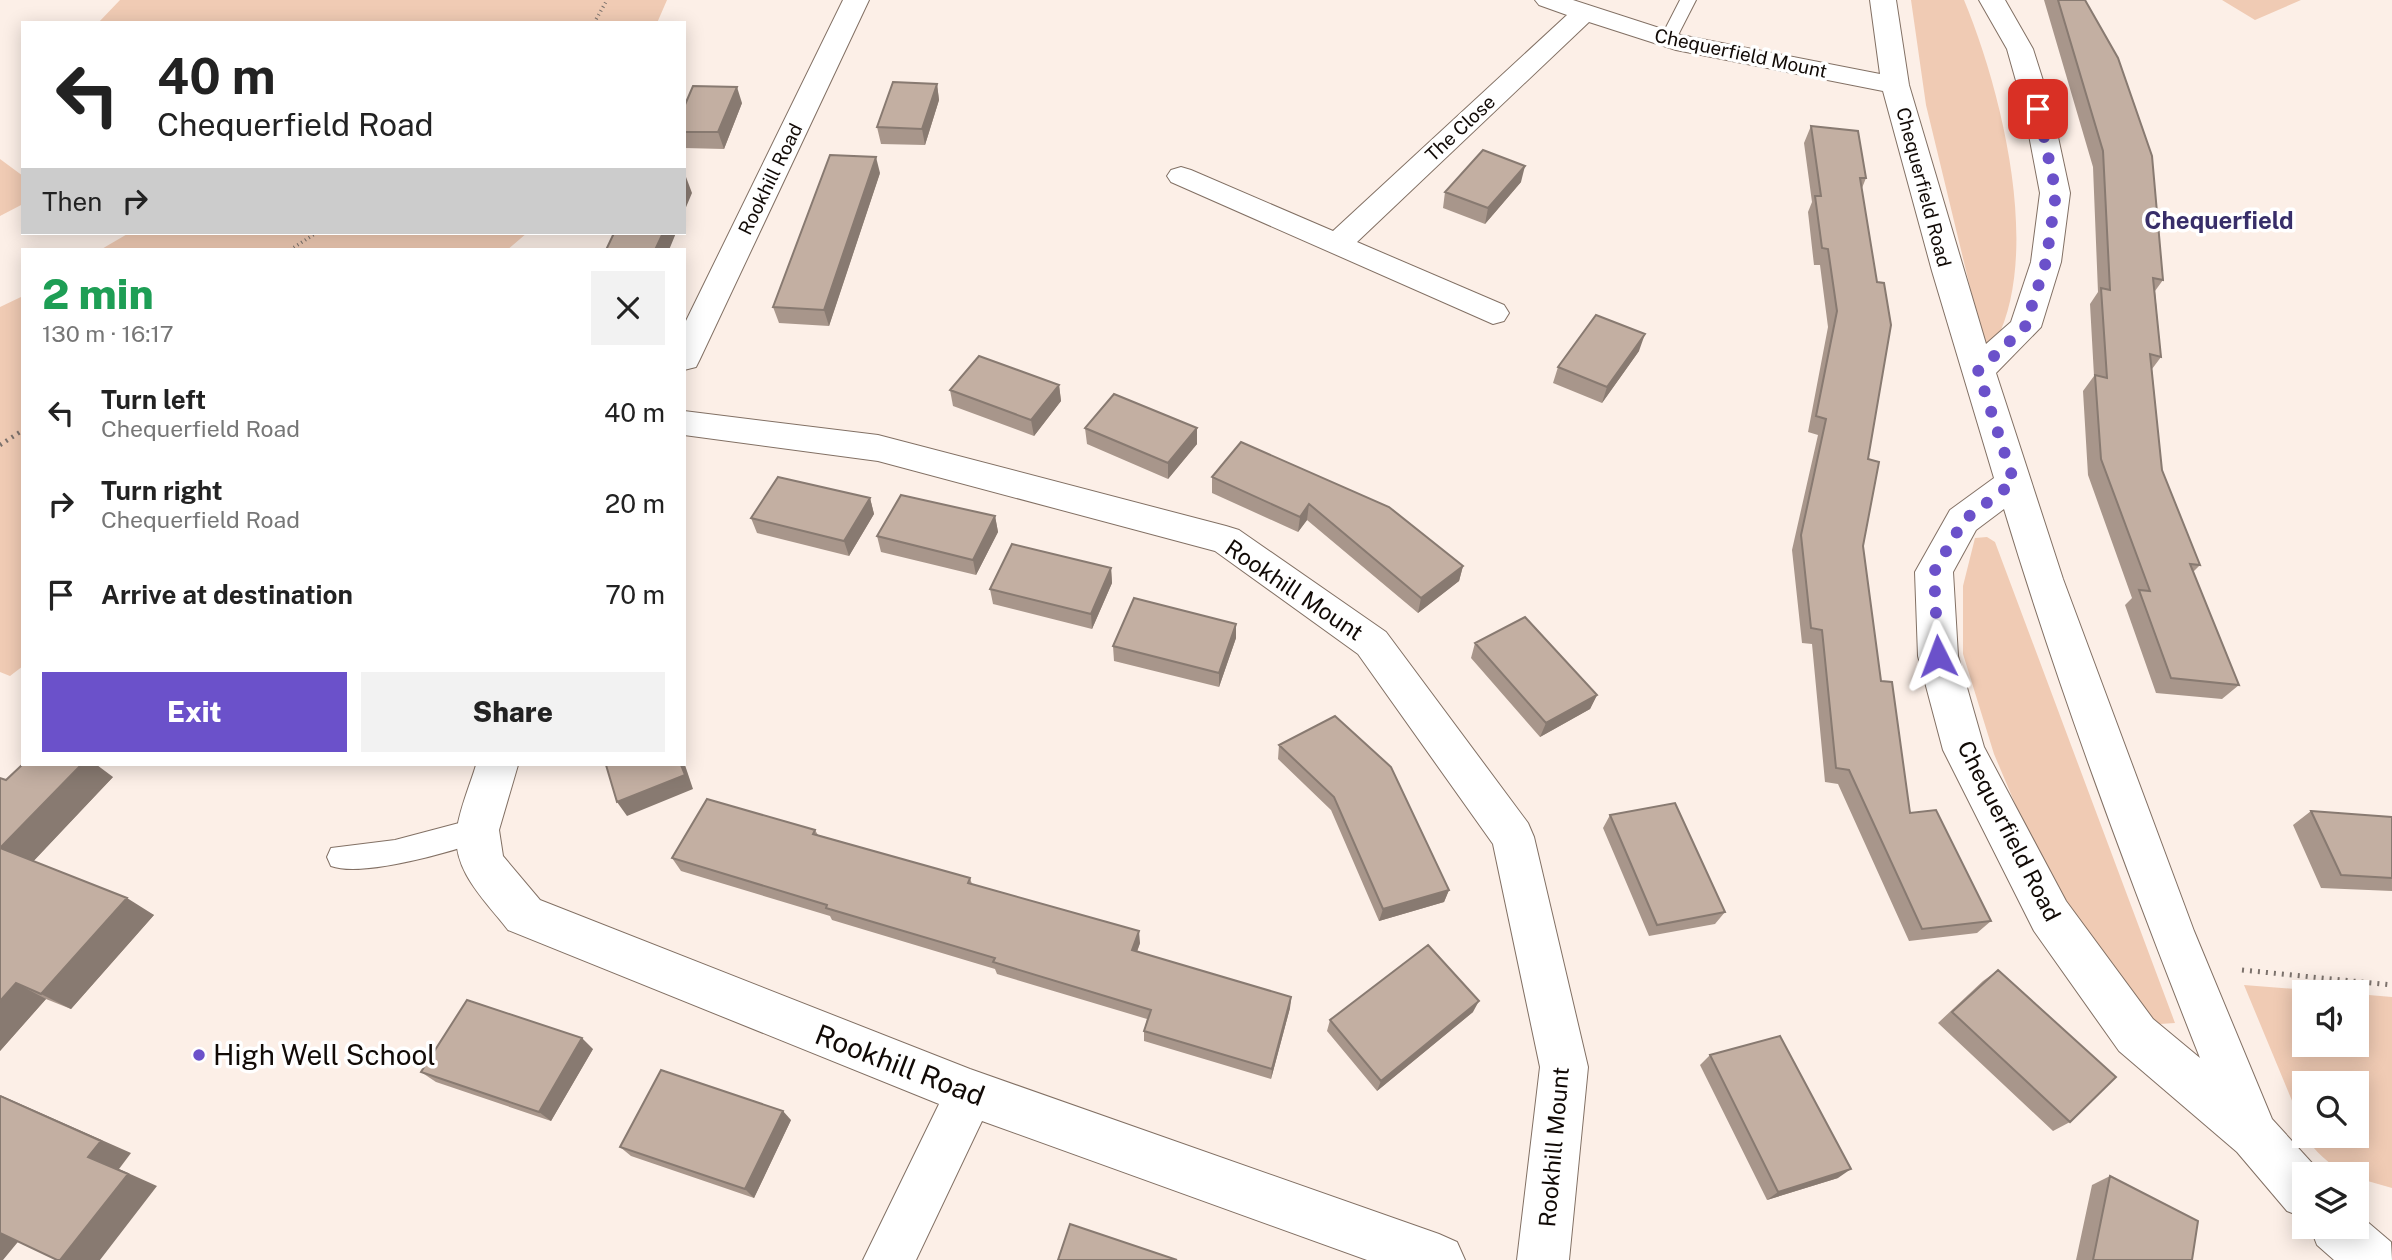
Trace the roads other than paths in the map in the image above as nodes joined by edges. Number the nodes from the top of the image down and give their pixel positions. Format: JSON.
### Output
{"nodes":[{"id":1,"x":856,"y":0,"type":"edge"},
{"id":2,"x":1548,"y":0,"type":"edge"},
{"id":3,"x":1688,"y":0,"type":"edge"},
{"id":4,"x":1883,"y":0,"type":"edge"},
{"id":5,"x":1992,"y":0,"type":"edge"},
{"id":6,"x":1584,"y":13,"type":"junction"},
{"id":7,"x":1668,"y":39,"type":"junction"},
{"id":8,"x":1895,"y":85,"type":"junction"},
{"id":9,"x":1181,"y":176,"type":"dead end"},
{"id":10,"x":1336,"y":244,"type":"junction"},
{"id":11,"x":1493,"y":313,"type":"dead end"},
{"id":12,"x":686,"y":355,"type":"edge"},
{"id":13,"x":1978,"y":371,"type":"junction"},
{"id":14,"x":686,"y":423,"type":"edge"},
{"id":15,"x":2014,"y":482,"type":"junction"},
{"id":16,"x":497,"y":766,"type":"edge"},
{"id":17,"x":478,"y":830,"type":"junction"},
{"id":18,"x":341,"y":857,"type":"dead end"},
{"id":19,"x":970,"y":1093,"type":"junction"},
{"id":20,"x":2255,"y":1136,"type":"junction"},
{"id":21,"x":2292,"y":1178,"type":"edge"},
{"id":22,"x":2349,"y":1239,"type":"edge"},
{"id":23,"x":889,"y":1260,"type":"edge"},
{"id":24,"x":1439,"y":1260,"type":"edge"},
{"id":25,"x":1543,"y":1260,"type":"edge"},
{"id":26,"x":2373,"y":1260,"type":"edge"}],
"edges":[{"from":1,"to":12,"type":"street","name":"Rookhill Road"},
{"from":2,"to":6,"type":"street","name":"Chequerfield Mount"},
{"from":3,"to":7,"type":"lane"},
{"from":4,"to":8,"type":"street","name":"Chequerfield Road"},
{"from":5,"to":13,"type":"street"},
{"from":6,"to":7,"type":"street","name":"Chequerfield Mount"},
{"from":6,"to":10,"type":"street","name":"The Close"},
{"from":7,"to":8,"type":"street","name":"Chequerfield Mount"},
{"from":8,"to":13,"type":"street","name":"Chequerfield Road"},
{"from":9,"to":10,"type":"street"},
{"from":10,"to":11,"type":"street"},
{"from":13,"to":15,"type":"street","name":"Chequerfield Road"},
{"from":14,"to":25,"type":"street","name":"Rookhill Mount"},
{"from":15,"to":20,"type":"street","name":"Chequerfield Road"},
{"from":15,"to":20,"type":"street","name":"Chequerfield Road"},
{"from":16,"to":17,"type":"street","name":"Rookhill Road"},
{"from":17,"to":18,"type":"lane"},
{"from":17,"to":19,"type":"street","name":"Rookhill Road"},
{"from":19,"to":23,"type":"street"},
{"from":19,"to":24,"type":"street","name":"Rookhill Road"},
{"from":20,"to":21,"type":"street","name":"Chequerfield Road"},
{"from":22,"to":26,"type":"street"}]}
